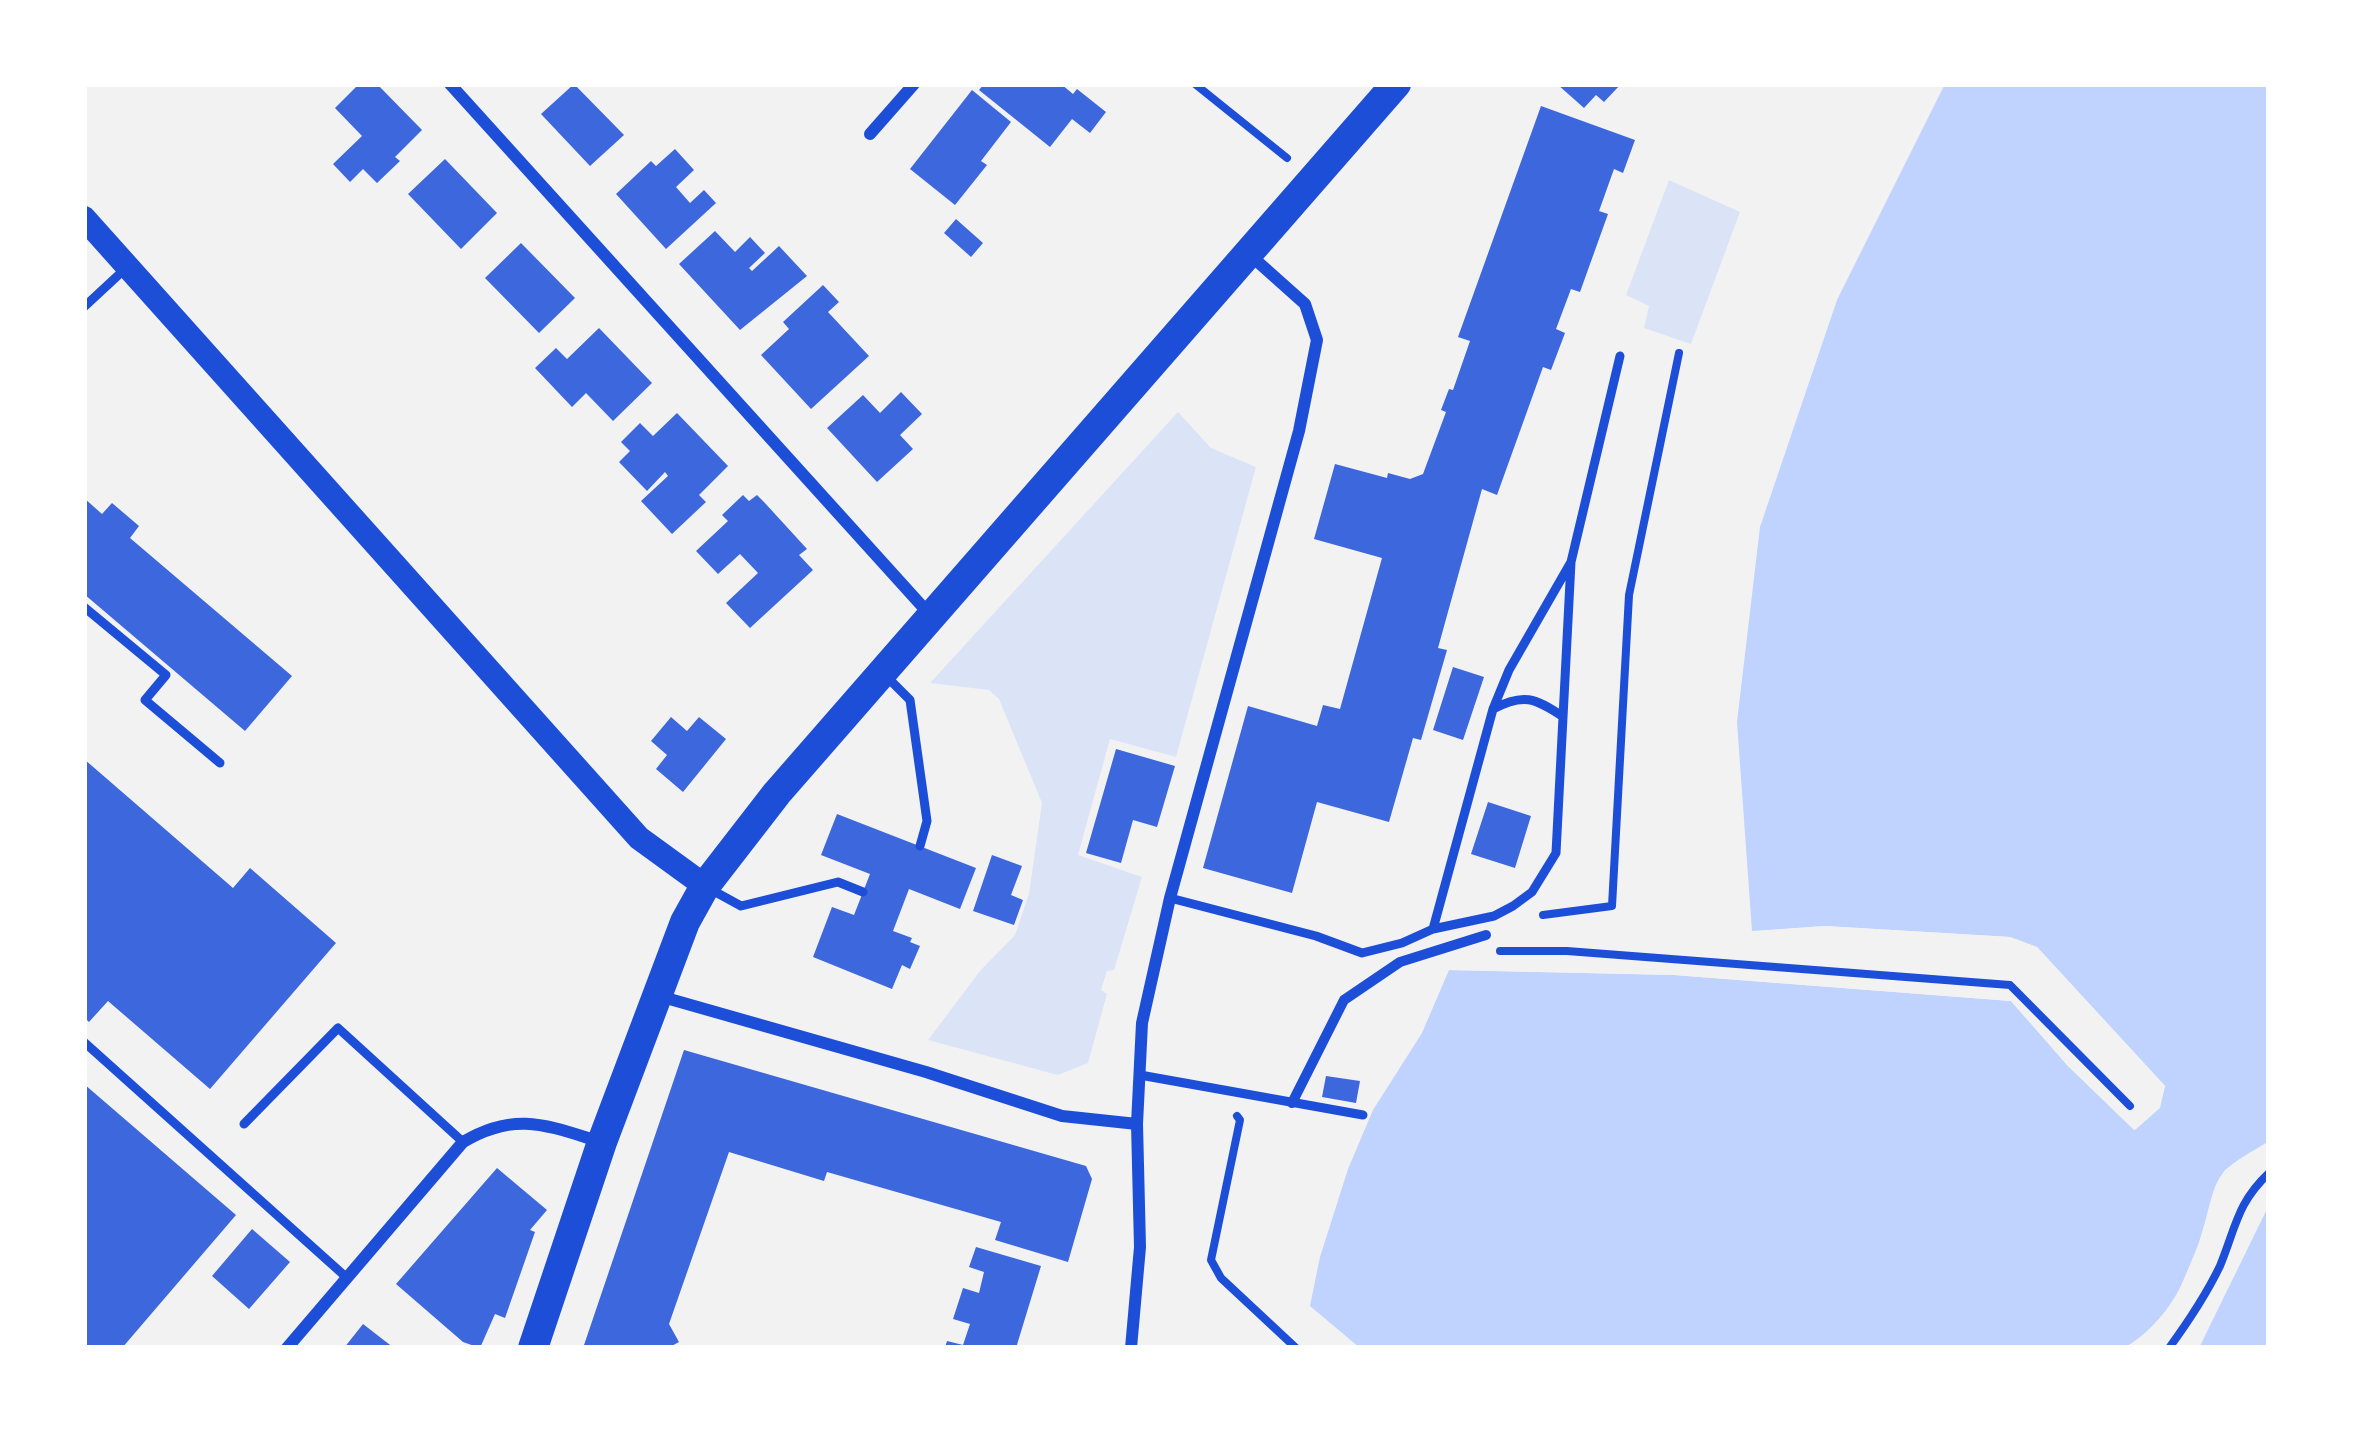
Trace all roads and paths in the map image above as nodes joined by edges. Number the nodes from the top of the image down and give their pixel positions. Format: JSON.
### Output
{"nodes":[{"id":1,"x":450,"y":84,"type":"edge"},
{"id":2,"x":914,"y":84,"type":"edge"},
{"id":3,"x":1195,"y":84,"type":"edge"},
{"id":4,"x":1396,"y":84,"type":"edge"},
{"id":5,"x":870,"y":134,"type":"dead end"},
{"id":6,"x":1313,"y":178,"type":"junction"},
{"id":7,"x":84,"y":218,"type":"edge"},
{"id":8,"x":1248,"y":254,"type":"junction"},
{"id":9,"x":126,"y":268,"type":"junction"},
{"id":10,"x":84,"y":307,"type":"edge"},
{"id":11,"x":1678,"y":353,"type":"dead end"},
{"id":12,"x":1620,"y":356,"type":"dead end"},
{"id":13,"x":1571,"y":562,"type":"junction"},
{"id":14,"x":84,"y":607,"type":"edge"},
{"id":15,"x":931,"y":616,"type":"junction"},
{"id":16,"x":883,"y":672,"type":"junction"},
{"id":17,"x":1493,"y":709,"type":"junction"},
{"id":18,"x":1562,"y":716,"type":"junction"},
{"id":19,"x":220,"y":764,"type":"dead end"},
{"id":20,"x":920,"y":846,"type":"dead end"},
{"id":21,"x":705,"y":886,"type":"junction"},
{"id":22,"x":863,"y":892,"type":"dead end"},
{"id":23,"x":1170,"y":898,"type":"junction"},
{"id":24,"x":1433,"y":928,"type":"junction"},
{"id":25,"x":1486,"y":935,"type":"junction"},
{"id":26,"x":658,"y":996,"type":"junction"},
{"id":27,"x":84,"y":1042,"type":"edge"},
{"id":28,"x":1140,"y":1075,"type":"junction"},
{"id":29,"x":1219,"y":1090,"type":"junction"},
{"id":30,"x":1292,"y":1103,"type":"junction"},
{"id":31,"x":2130,"y":1106,"type":"dead end"},
{"id":32,"x":1363,"y":1114,"type":"dead end"},
{"id":33,"x":244,"y":1124,"type":"dead end"},
{"id":34,"x":1137,"y":1124,"type":"junction"},
{"id":35,"x":463,"y":1142,"type":"junction"},
{"id":36,"x":602,"y":1142,"type":"junction"},
{"id":37,"x":2269,"y":1173,"type":"edge"},
{"id":38,"x":346,"y":1277,"type":"junction"},
{"id":39,"x":287,"y":1348,"type":"edge"},
{"id":40,"x":533,"y":1348,"type":"edge"},
{"id":41,"x":1131,"y":1348,"type":"edge"},
{"id":42,"x":1296,"y":1348,"type":"edge"},
{"id":43,"x":2169,"y":1348,"type":"edge"}],
"edges":[{"from":1,"to":15,"type":"street"},
{"from":2,"to":5,"type":"street"},
{"from":3,"to":6,"type":"path"},
{"from":4,"to":6,"type":"main road"},
{"from":6,"to":8,"type":"main road"},
{"from":7,"to":9,"type":"main road"},
{"from":8,"to":15,"type":"main road"},
{"from":8,"to":23,"type":"street"},
{"from":9,"to":10,"type":"lane"},
{"from":9,"to":21,"type":"main road"},
{"from":11,"to":25,"type":"path"},
{"from":12,"to":13,"type":"lane"},
{"from":13,"to":17,"type":"lane"},
{"from":13,"to":18,"type":"lane"},
{"from":14,"to":19,"type":"lane"},
{"from":15,"to":16,"type":"main road"},
{"from":16,"to":20,"type":"lane"},
{"from":16,"to":21,"type":"main road"},
{"from":17,"to":18,"type":"lane"},
{"from":17,"to":24,"type":"lane"},
{"from":18,"to":24,"type":"lane"},
{"from":21,"to":22,"type":"lane"},
{"from":21,"to":26,"type":"main road"},
{"from":23,"to":24,"type":"lane"},
{"from":23,"to":28,"type":"street"},
{"from":25,"to":30,"type":"street"},
{"from":25,"to":31,"type":"path"},
{"from":26,"to":34,"type":"street"},
{"from":26,"to":36,"type":"main road"},
{"from":27,"to":38,"type":"lane"},
{"from":28,"to":29,"type":"lane"},
{"from":28,"to":34,"type":"street"},
{"from":29,"to":30,"type":"lane"},
{"from":29,"to":42,"type":"path"},
{"from":30,"to":32,"type":"lane"},
{"from":33,"to":35,"type":"lane"},
{"from":34,"to":41,"type":"street"},
{"from":35,"to":36,"type":"street"},
{"from":35,"to":38,"type":"street"},
{"from":36,"to":40,"type":"main road"},
{"from":37,"to":43,"type":"path"},
{"from":38,"to":39,"type":"street"}]}
